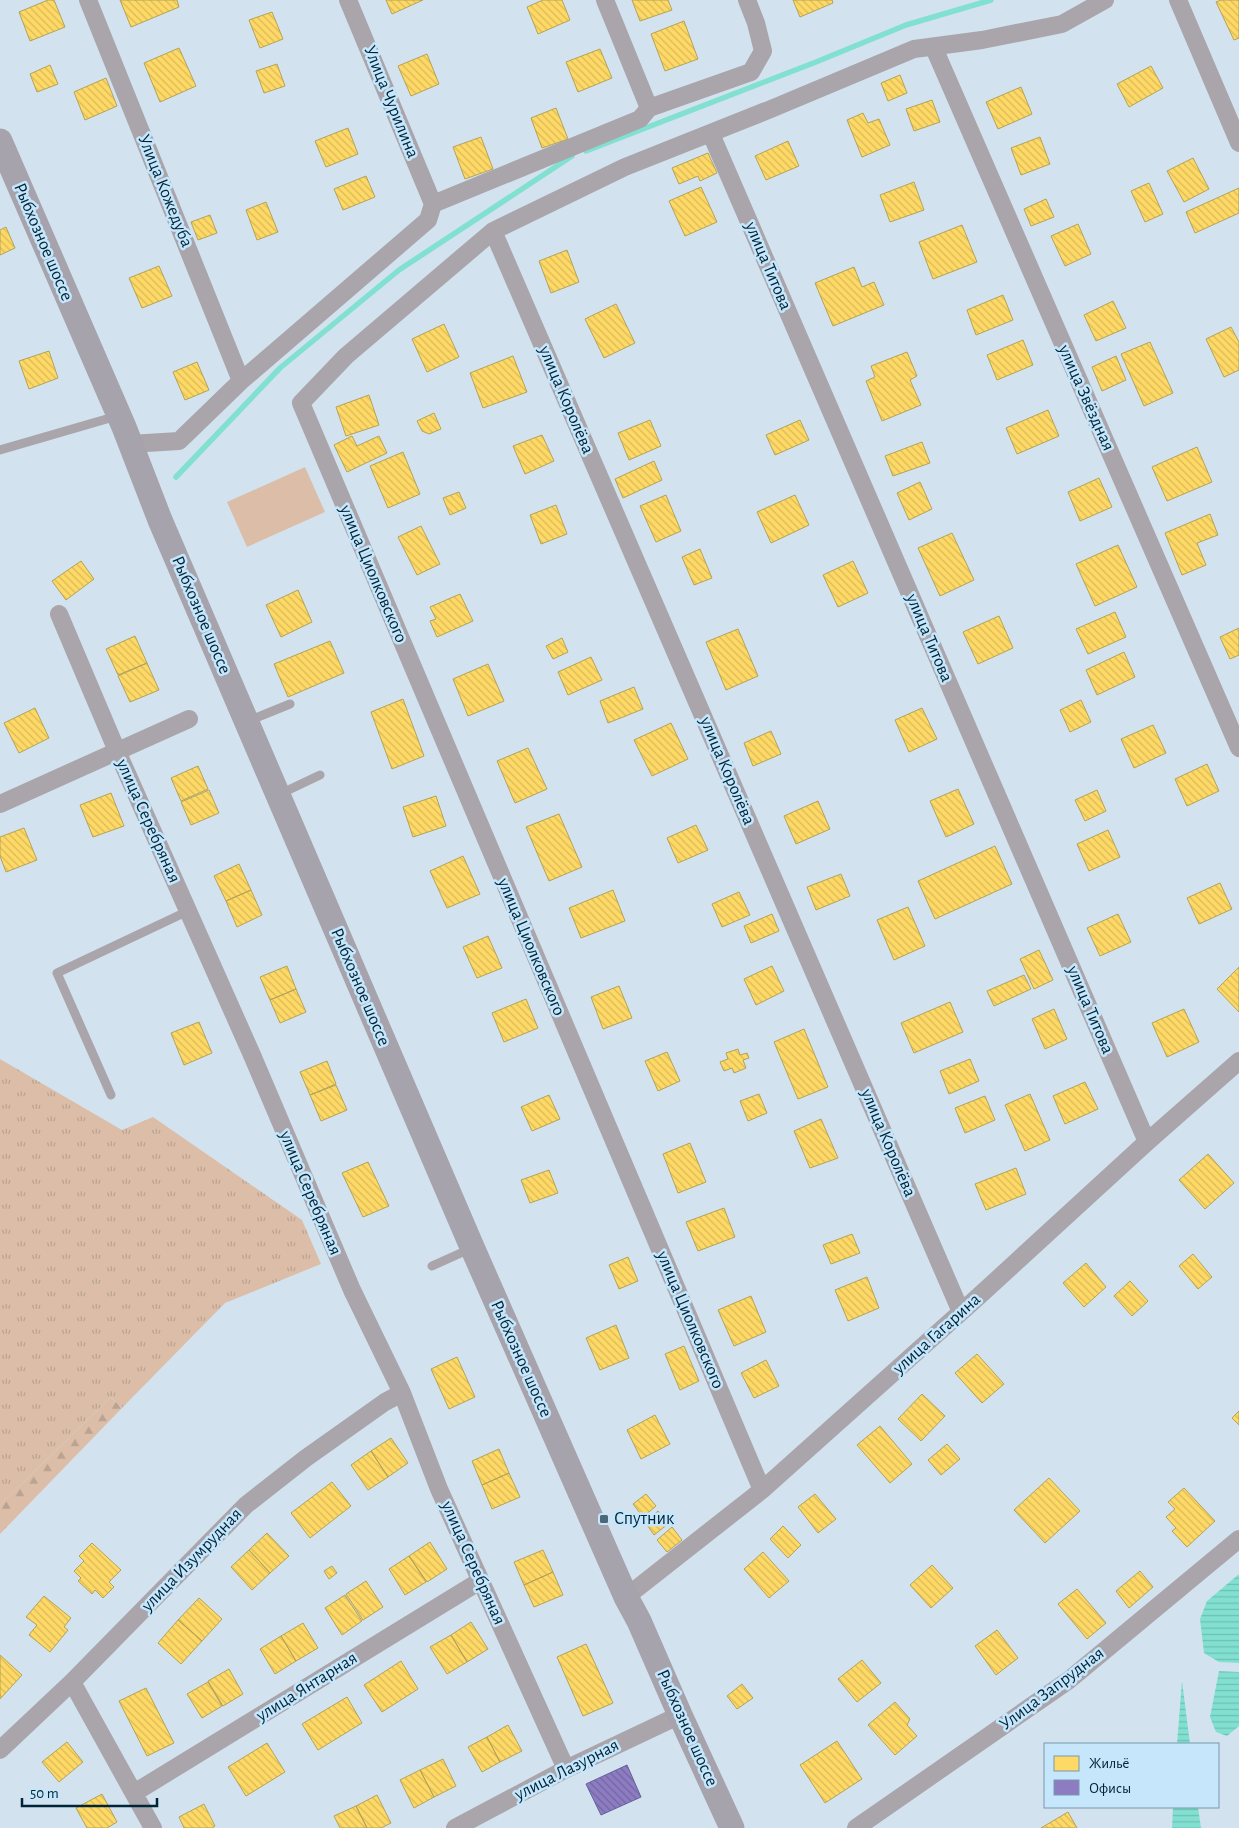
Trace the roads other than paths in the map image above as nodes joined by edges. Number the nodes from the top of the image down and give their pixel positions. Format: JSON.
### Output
{"nodes":[{"id":1,"x":88,"y":0,"type":"edge"},
{"id":2,"x":348,"y":0,"type":"edge"},
{"id":3,"x":605,"y":0,"type":"edge"},
{"id":4,"x":747,"y":0,"type":"edge"},
{"id":5,"x":1105,"y":0,"type":"edge"},
{"id":6,"x":1178,"y":0,"type":"edge"},
{"id":7,"x":934,"y":48,"type":"junction"},
{"id":8,"x":649,"y":108,"type":"junction"},
{"id":9,"x":711,"y":134,"type":"junction"},
{"id":10,"x":0,"y":141,"type":"edge"},
{"id":11,"x":1239,"y":143,"type":"edge"},
{"id":12,"x":433,"y":204,"type":"junction"},
{"id":13,"x":493,"y":231,"type":"junction"},
{"id":14,"x":241,"y":382,"type":"junction"},
{"id":15,"x":118,"y":416,"type":"junction"},
{"id":16,"x":130,"y":444,"type":"junction"},
{"id":17,"x":0,"y":450,"type":"edge"},
{"id":18,"x":59,"y":614,"type":"dead end"},
{"id":19,"x":290,"y":704,"type":"dead end"},
{"id":20,"x":189,"y":719,"type":"dead end"},
{"id":21,"x":246,"y":722,"type":"junction"},
{"id":22,"x":1239,"y":748,"type":"edge"},
{"id":23,"x":117,"y":750,"type":"junction"},
{"id":24,"x":320,"y":776,"type":"dead end"},
{"id":25,"x":278,"y":795,"type":"junction"},
{"id":26,"x":0,"y":804,"type":"edge"},
{"id":27,"x":188,"y":911,"type":"junction"},
{"id":28,"x":1239,"y":1061,"type":"edge"},
{"id":29,"x":111,"y":1094,"type":"dead end"},
{"id":30,"x":1147,"y":1142,"type":"junction"},
{"id":31,"x":472,"y":1247,"type":"junction"},
{"id":32,"x":432,"y":1266,"type":"dead end"},
{"id":33,"x":961,"y":1312,"type":"junction"},
{"id":34,"x":402,"y":1393,"type":"junction"},
{"id":35,"x":762,"y":1490,"type":"junction"},
{"id":36,"x":1239,"y":1539,"type":"edge"},
{"id":37,"x":480,"y":1581,"type":"junction"},
{"id":38,"x":626,"y":1596,"type":"junction"},
{"id":39,"x":72,"y":1682,"type":"junction"},
{"id":40,"x":680,"y":1715,"type":"junction"},
{"id":41,"x":0,"y":1750,"type":"edge"},
{"id":42,"x":566,"y":1769,"type":"junction"},
{"id":43,"x":134,"y":1793,"type":"junction"},
{"id":44,"x":482,"y":1822,"type":"edge"},
{"id":45,"x":152,"y":1828,"type":"edge"},
{"id":46,"x":455,"y":1828,"type":"edge"},
{"id":47,"x":732,"y":1828,"type":"edge"},
{"id":48,"x":856,"y":1828,"type":"edge"}],
"edges":[{"from":1,"to":14,"type":"street","name":"Улица Кожедуба"},
{"from":2,"to":12,"type":"street","name":"Улица Чурилина"},
{"from":3,"to":8,"type":"street"},
{"from":4,"to":8,"type":"street"},
{"from":5,"to":7,"type":"street"},
{"from":6,"to":11,"type":"street"},
{"from":7,"to":9,"type":"street"},
{"from":7,"to":22,"type":"street","name":"улица Звёздная"},
{"from":8,"to":12,"type":"street"},
{"from":9,"to":13,"type":"street"},
{"from":9,"to":30,"type":"street","name":"улица Титова"},
{"from":10,"to":15,"type":"street","name":"Рыбхозное шоссе"},
{"from":12,"to":14,"type":"street"},
{"from":13,"to":33,"type":"street","name":"улица Королёва"},
{"from":13,"to":35,"type":"street","name":"улица Циолковского"},
{"from":14,"to":16,"type":"street"},
{"from":15,"to":16,"type":"street","name":"Рыбхозное шоссе"},
{"from":15,"to":17,"type":"lane"},
{"from":16,"to":21,"type":"street","name":"Рыбхозное шоссе"},
{"from":18,"to":23,"type":"street","name":"улица Серебряная"},
{"from":19,"to":21,"type":"lane"},
{"from":20,"to":23,"type":"street"},
{"from":21,"to":25,"type":"street","name":"Рыбхозное шоссе"},
{"from":23,"to":26,"type":"street"},
{"from":23,"to":27,"type":"street","name":"улица Серебряная"},
{"from":24,"to":25,"type":"lane"},
{"from":25,"to":31,"type":"street","name":"Рыбхозное шоссе"},
{"from":27,"to":29,"type":"lane"},
{"from":27,"to":34,"type":"street","name":"улица Серебряная"},
{"from":28,"to":30,"type":"street","name":"улица Гагарина"},
{"from":30,"to":33,"type":"street","name":"улица Гагарина"},
{"from":31,"to":32,"type":"lane"},
{"from":31,"to":38,"type":"street","name":"Рыбхозное шоссе"},
{"from":33,"to":35,"type":"street","name":"улица Гагарина"},
{"from":34,"to":37,"type":"street","name":"улица Серебряная"},
{"from":34,"to":39,"type":"street","name":"улица Изумрудная"},
{"from":35,"to":38,"type":"street","name":"улица Гагарина"},
{"from":36,"to":48,"type":"street","name":"Улица Запрудная"},
{"from":37,"to":42,"type":"street","name":"улица Серебряная"},
{"from":37,"to":43,"type":"street","name":"улица Янтарная"},
{"from":38,"to":40,"type":"street","name":"Рыбхозное шоссе"},
{"from":39,"to":41,"type":"street","name":"улица Изумрудная"},
{"from":39,"to":43,"type":"street"},
{"from":40,"to":42,"type":"street","name":"улица Лазурная"},
{"from":40,"to":47,"type":"street","name":"Рыбхозное шоссе"},
{"from":42,"to":44,"type":"street","name":"улица Лазурная"},
{"from":43,"to":45,"type":"street"},
{"from":44,"to":46,"type":"street","name":"улица Лазурная"}]}
